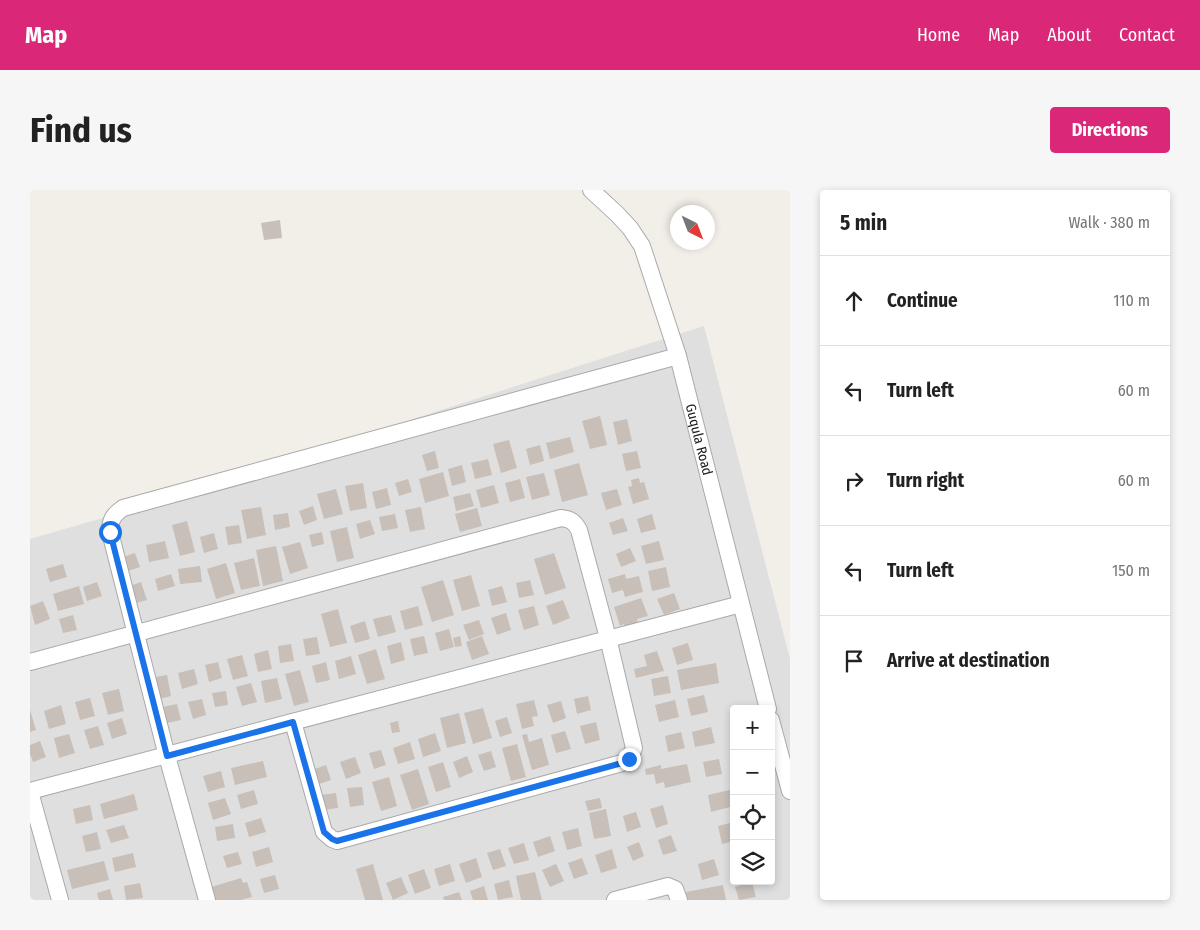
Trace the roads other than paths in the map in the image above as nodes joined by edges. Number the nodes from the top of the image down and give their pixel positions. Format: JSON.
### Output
{"nodes":[{"id":1,"x":591,"y":190,"type":"edge"},
{"id":2,"x":678,"y":356,"type":"junction"},
{"id":3,"x":741,"y":604,"type":"junction"},
{"id":4,"x":137,"y":634,"type":"junction"},
{"id":5,"x":608,"y":638,"type":"junction"},
{"id":6,"x":30,"y":662,"type":"edge"},
{"id":7,"x":767,"y":705,"type":"edge"},
{"id":8,"x":293,"y":722,"type":"junction"},
{"id":9,"x":775,"y":735,"type":"edge"},
{"id":10,"x":167,"y":756,"type":"junction"},
{"id":11,"x":790,"y":791,"type":"edge"},
{"id":12,"x":30,"y":792,"type":"edge"},
{"id":13,"x":60,"y":900,"type":"edge"},
{"id":14,"x":207,"y":900,"type":"edge"},
{"id":15,"x":615,"y":900,"type":"edge"},
{"id":16,"x":679,"y":900,"type":"edge"}],
"edges":[{"from":1,"to":2,"type":"street","name":"Guqula Road"},
{"from":2,"to":3,"type":"street","name":"Guqula Road"},
{"from":2,"to":4,"type":"street"},
{"from":3,"to":5,"type":"street"},
{"from":3,"to":7,"type":"street","name":"Guqula Road"},
{"from":4,"to":5,"type":"street"},
{"from":4,"to":6,"type":"street"},
{"from":4,"to":10,"type":"street"},
{"from":5,"to":8,"type":"street"},
{"from":5,"to":8,"type":"street"},
{"from":8,"to":10,"type":"street"},
{"from":9,"to":11,"type":"street"},
{"from":10,"to":12,"type":"street"},
{"from":10,"to":14,"type":"street"},
{"from":12,"to":13,"type":"street"},
{"from":15,"to":16,"type":"street"}]}
